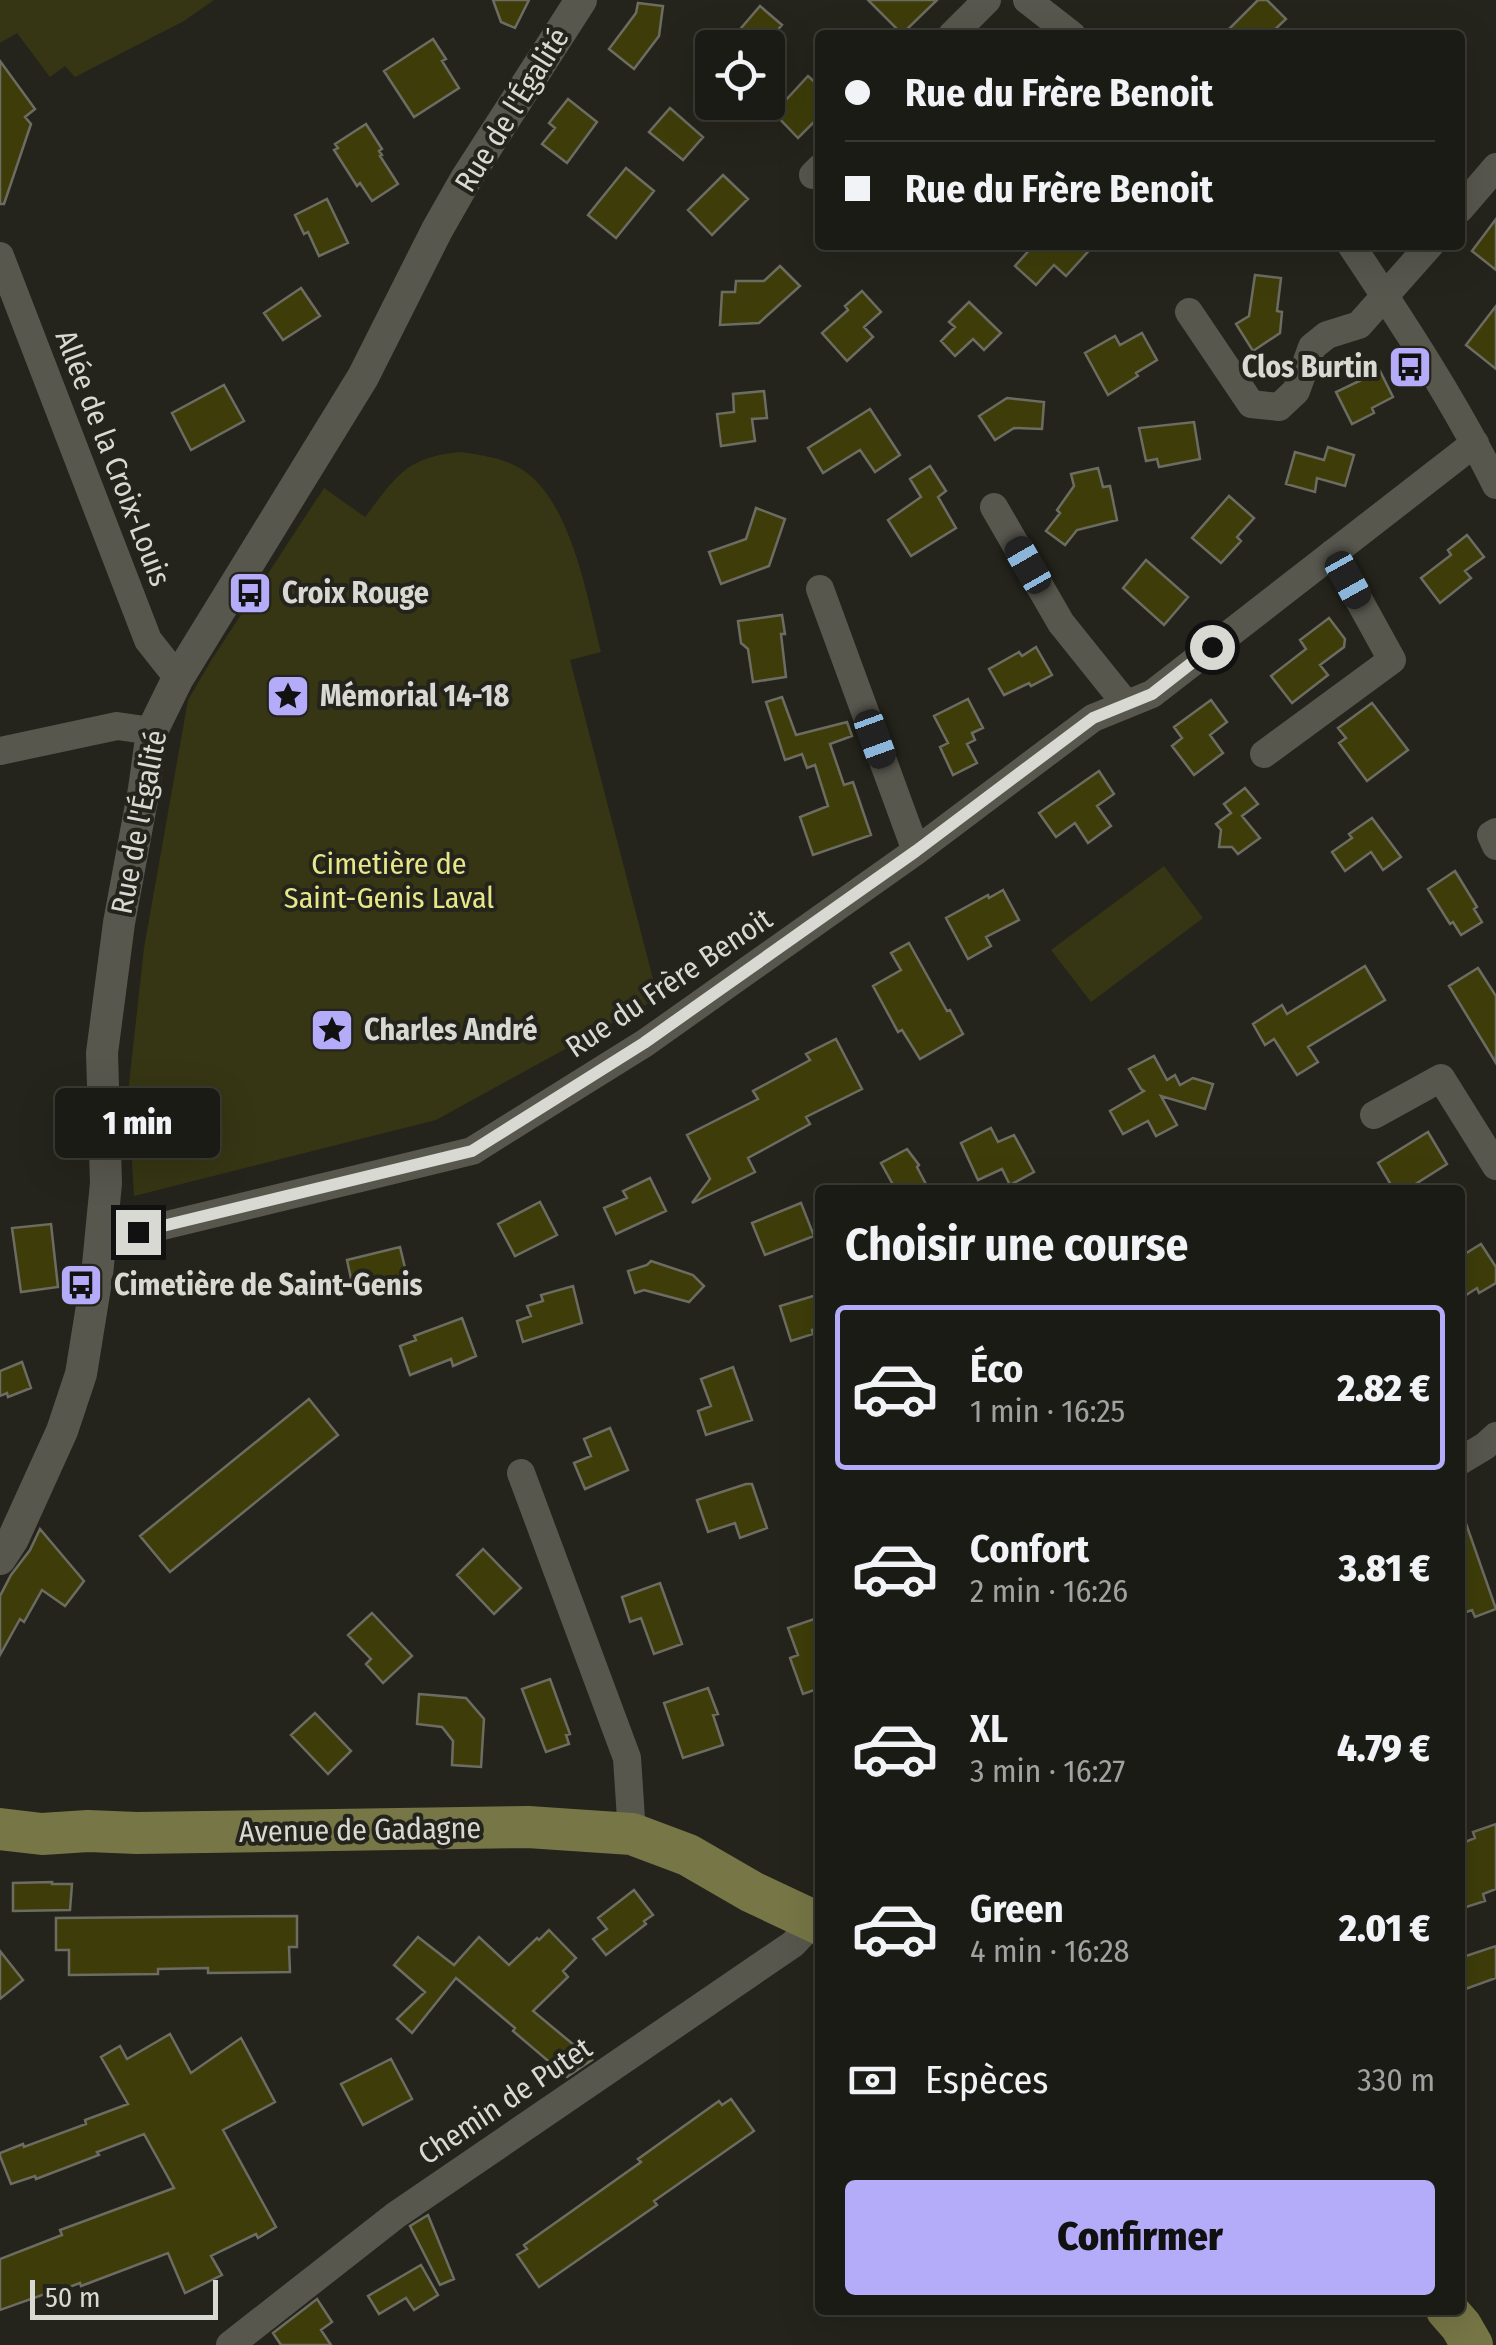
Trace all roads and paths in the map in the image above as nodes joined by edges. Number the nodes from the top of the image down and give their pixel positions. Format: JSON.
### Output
{"nodes":[{"id":1,"x":581,"y":0,"type":"edge"},
{"id":2,"x":987,"y":0,"type":"edge"},
{"id":3,"x":1027,"y":0,"type":"edge"},
{"id":4,"x":957,"y":30,"type":"edge"},
{"id":5,"x":1066,"y":30,"type":"edge"},
{"id":6,"x":1496,"y":167,"type":"edge"},
{"id":7,"x":1465,"y":203,"type":"edge"},
{"id":8,"x":1355,"y":250,"type":"edge"},
{"id":9,"x":1426,"y":250,"type":"edge"},
{"id":10,"x":0,"y":256,"type":"edge"},
{"id":11,"x":1386,"y":297,"type":"junction"},
{"id":12,"x":1189,"y":312,"type":"dead end"},
{"id":13,"x":1475,"y":443,"type":"junction"},
{"id":14,"x":1496,"y":486,"type":"edge"},
{"id":15,"x":994,"y":507,"type":"dead end"},
{"id":16,"x":1333,"y":553,"type":"junction"},
{"id":17,"x":820,"y":590,"type":"dead end"},
{"id":18,"x":178,"y":678,"type":"junction"},
{"id":19,"x":1126,"y":704,"type":"junction"},
{"id":20,"x":152,"y":731,"type":"junction"},
{"id":21,"x":0,"y":751,"type":"edge"},
{"id":22,"x":1264,"y":754,"type":"dead end"},
{"id":23,"x":1496,"y":832,"type":"edge"},
{"id":24,"x":1496,"y":846,"type":"edge"},
{"id":25,"x":916,"y":851,"type":"junction"},
{"id":26,"x":1374,"y":1114,"type":"dead end"},
{"id":27,"x":1496,"y":1166,"type":"edge"},
{"id":28,"x":101,"y":1240,"type":"junction"},
{"id":29,"x":1496,"y":1436,"type":"edge"},
{"id":30,"x":1465,"y":1459,"type":"edge"},
{"id":31,"x":521,"y":1472,"type":"dead end"},
{"id":32,"x":0,"y":1559,"type":"edge"},
{"id":33,"x":0,"y":1810,"type":"edge"},
{"id":34,"x":0,"y":1829,"type":"edge"},
{"id":35,"x":88,"y":1831,"type":"junction"},
{"id":36,"x":632,"y":1834,"type":"junction"},
{"id":37,"x":815,"y":1919,"type":"edge"},
{"id":38,"x":815,"y":1923,"type":"edge"},
{"id":39,"x":1451,"y":2315,"type":"edge"},
{"id":40,"x":230,"y":2345,"type":"edge"},
{"id":41,"x":1472,"y":2345,"type":"edge"}],
"edges":[{"from":1,"to":18,"type":"street","name":"Rue de l'Égalité"},
{"from":2,"to":4,"type":"street"},
{"from":3,"to":5,"type":"street"},
{"from":6,"to":7,"type":"street"},
{"from":8,"to":11,"type":"street"},
{"from":9,"to":11,"type":"street"},
{"from":10,"to":18,"type":"street","name":"Allée de la Croix-Louis"},
{"from":11,"to":12,"type":"street"},
{"from":11,"to":13,"type":"street"},
{"from":13,"to":14,"type":"street"},
{"from":13,"to":16,"type":"street","name":"Rue du Frère Benoit"},
{"from":15,"to":19,"type":"street"},
{"from":16,"to":19,"type":"street","name":"Rue du Frère Benoit"},
{"from":16,"to":22,"type":"street"},
{"from":17,"to":25,"type":"street"},
{"from":18,"to":20,"type":"street","name":"Rue de l'Égalité"},
{"from":19,"to":25,"type":"street","name":"Rue du Frère Benoit"},
{"from":20,"to":21,"type":"street"},
{"from":20,"to":28,"type":"street","name":"Rue de l'Égalité"},
{"from":23,"to":24,"type":"street"},
{"from":25,"to":28,"type":"street","name":"Rue du Frère Benoit"},
{"from":26,"to":27,"type":"street"},
{"from":28,"to":32,"type":"street","name":"Rue de l'Égalité"},
{"from":29,"to":30,"type":"street"},
{"from":31,"to":36,"type":"street"},
{"from":33,"to":35,"type":"main road","name":"Avenue de Gadagne"},
{"from":34,"to":35,"type":"main road","name":"Avenue de Gadagne"},
{"from":35,"to":36,"type":"main road","name":"Avenue de Gadagne"},
{"from":36,"to":37,"type":"main road","name":"Avenue de Gadagne"},
{"from":38,"to":40,"type":"street","name":"Chemin de Putet"},
{"from":39,"to":41,"type":"main road"}]}
